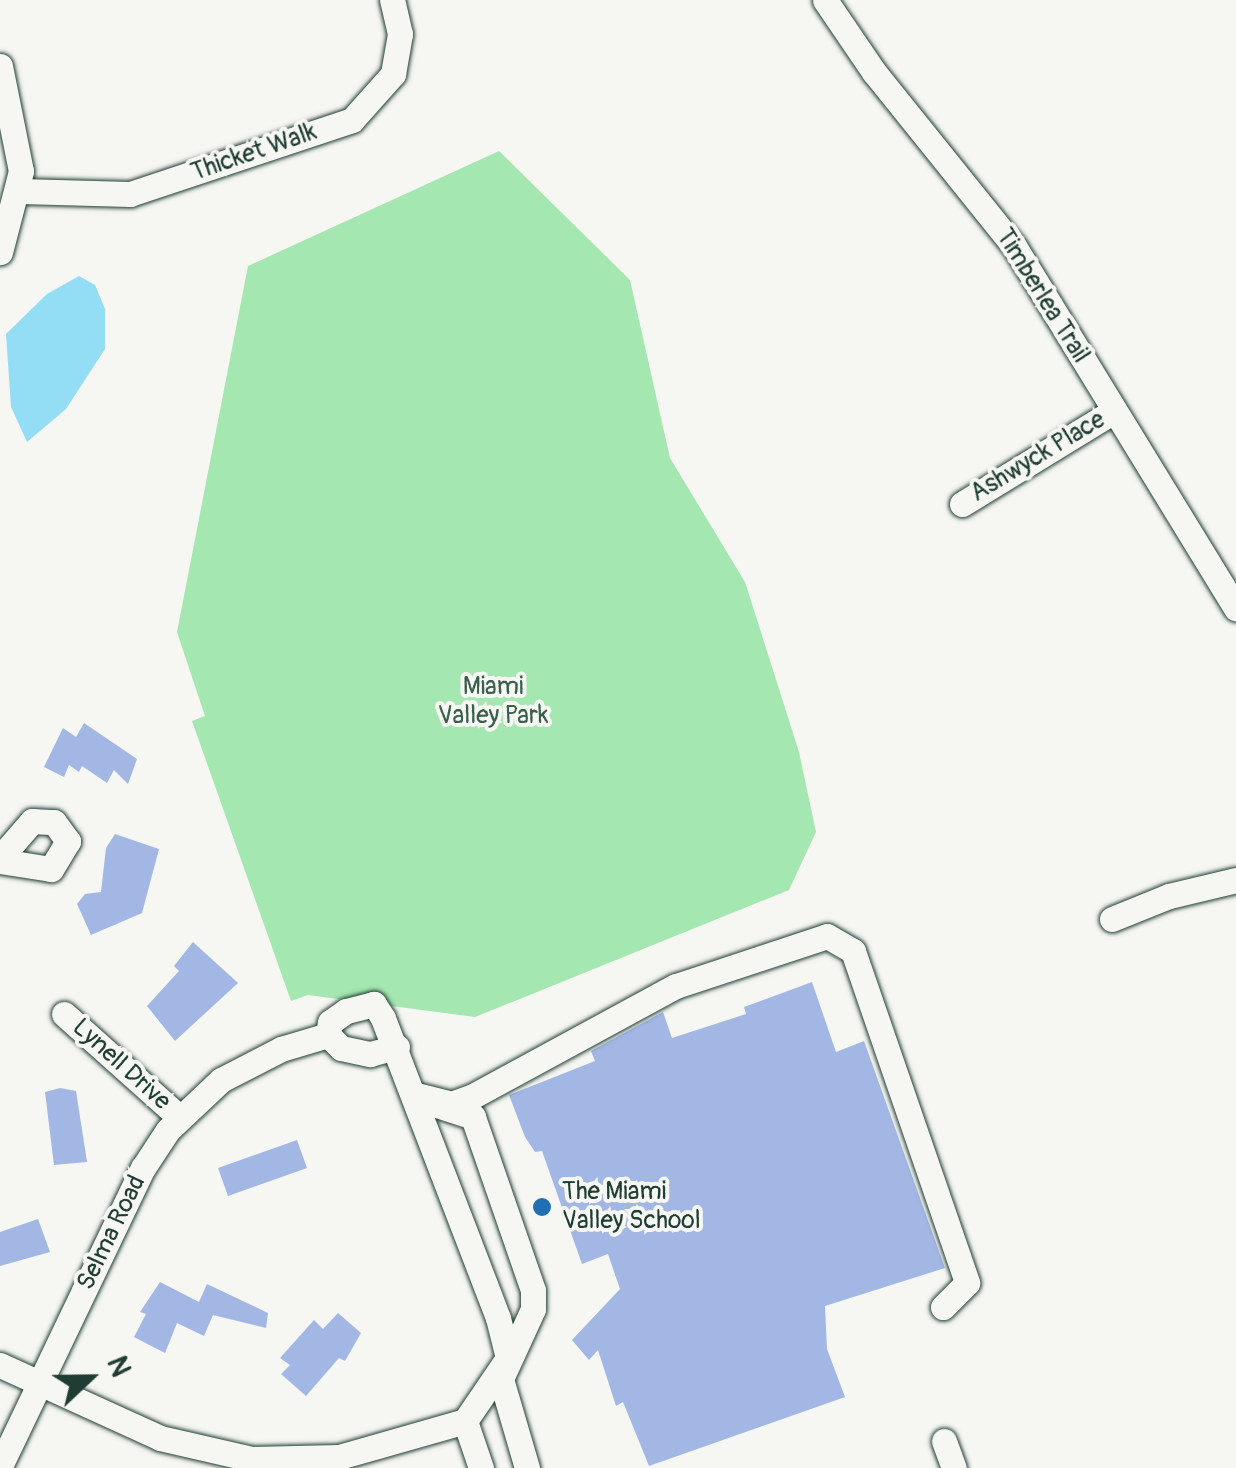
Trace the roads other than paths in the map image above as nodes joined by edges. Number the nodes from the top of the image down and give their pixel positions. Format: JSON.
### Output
{"nodes":[{"id":1,"x":392,"y":0,"type":"edge"},
{"id":2,"x":825,"y":0,"type":"edge"},
{"id":3,"x":0,"y":66,"type":"edge"},
{"id":4,"x":20,"y":191,"type":"junction"},
{"id":5,"x":0,"y":252,"type":"edge"},
{"id":6,"x":1114,"y":411,"type":"junction"},
{"id":7,"x":962,"y":504,"type":"dead end"},
{"id":8,"x":1236,"y":608,"type":"edge"},
{"id":9,"x":1236,"y":880,"type":"edge"},
{"id":10,"x":1112,"y":919,"type":"dead end"},
{"id":11,"x":64,"y":1014,"type":"dead end"},
{"id":12,"x":328,"y":1035,"type":"junction"},
{"id":13,"x":397,"y":1047,"type":"junction"},
{"id":14,"x":416,"y":1095,"type":"junction"},
{"id":15,"x":179,"y":1117,"type":"junction"},
{"id":16,"x":943,"y":1307,"type":"dead end"},
{"id":17,"x":508,"y":1358,"type":"junction"},
{"id":18,"x":0,"y":1365,"type":"edge"},
{"id":19,"x":40,"y":1384,"type":"junction"},
{"id":20,"x":464,"y":1421,"type":"junction"},
{"id":21,"x":944,"y":1441,"type":"dead end"},
{"id":22,"x":0,"y":1466,"type":"edge"},
{"id":23,"x":481,"y":1468,"type":"edge"},
{"id":24,"x":527,"y":1468,"type":"edge"},
{"id":25,"x":954,"y":1468,"type":"edge"}],
"edges":[{"from":1,"to":4,"type":"street","name":"Thicket Walk"},
{"from":2,"to":6,"type":"street","name":"Timberlea Trail"},
{"from":3,"to":4,"type":"street"},
{"from":4,"to":5,"type":"street"},
{"from":6,"to":7,"type":"street","name":"Ashwyck Place"},
{"from":6,"to":8,"type":"street","name":"Timberlea Trail"},
{"from":9,"to":10,"type":"street"},
{"from":11,"to":15,"type":"street","name":"Lynell Drive"},
{"from":12,"to":13,"type":"street"},
{"from":12,"to":13,"type":"street"},
{"from":12,"to":15,"type":"street","name":"Selma Road"},
{"from":13,"to":14,"type":"street"},
{"from":14,"to":16,"type":"street"},
{"from":14,"to":17,"type":"street"},
{"from":14,"to":17,"type":"street"},
{"from":15,"to":19,"type":"street","name":"Selma Road"},
{"from":17,"to":20,"type":"street"},
{"from":17,"to":24,"type":"street"},
{"from":18,"to":19,"type":"street"},
{"from":19,"to":20,"type":"street"},
{"from":19,"to":22,"type":"street","name":"Selma Road"},
{"from":20,"to":23,"type":"street"},
{"from":21,"to":25,"type":"street"}]}
